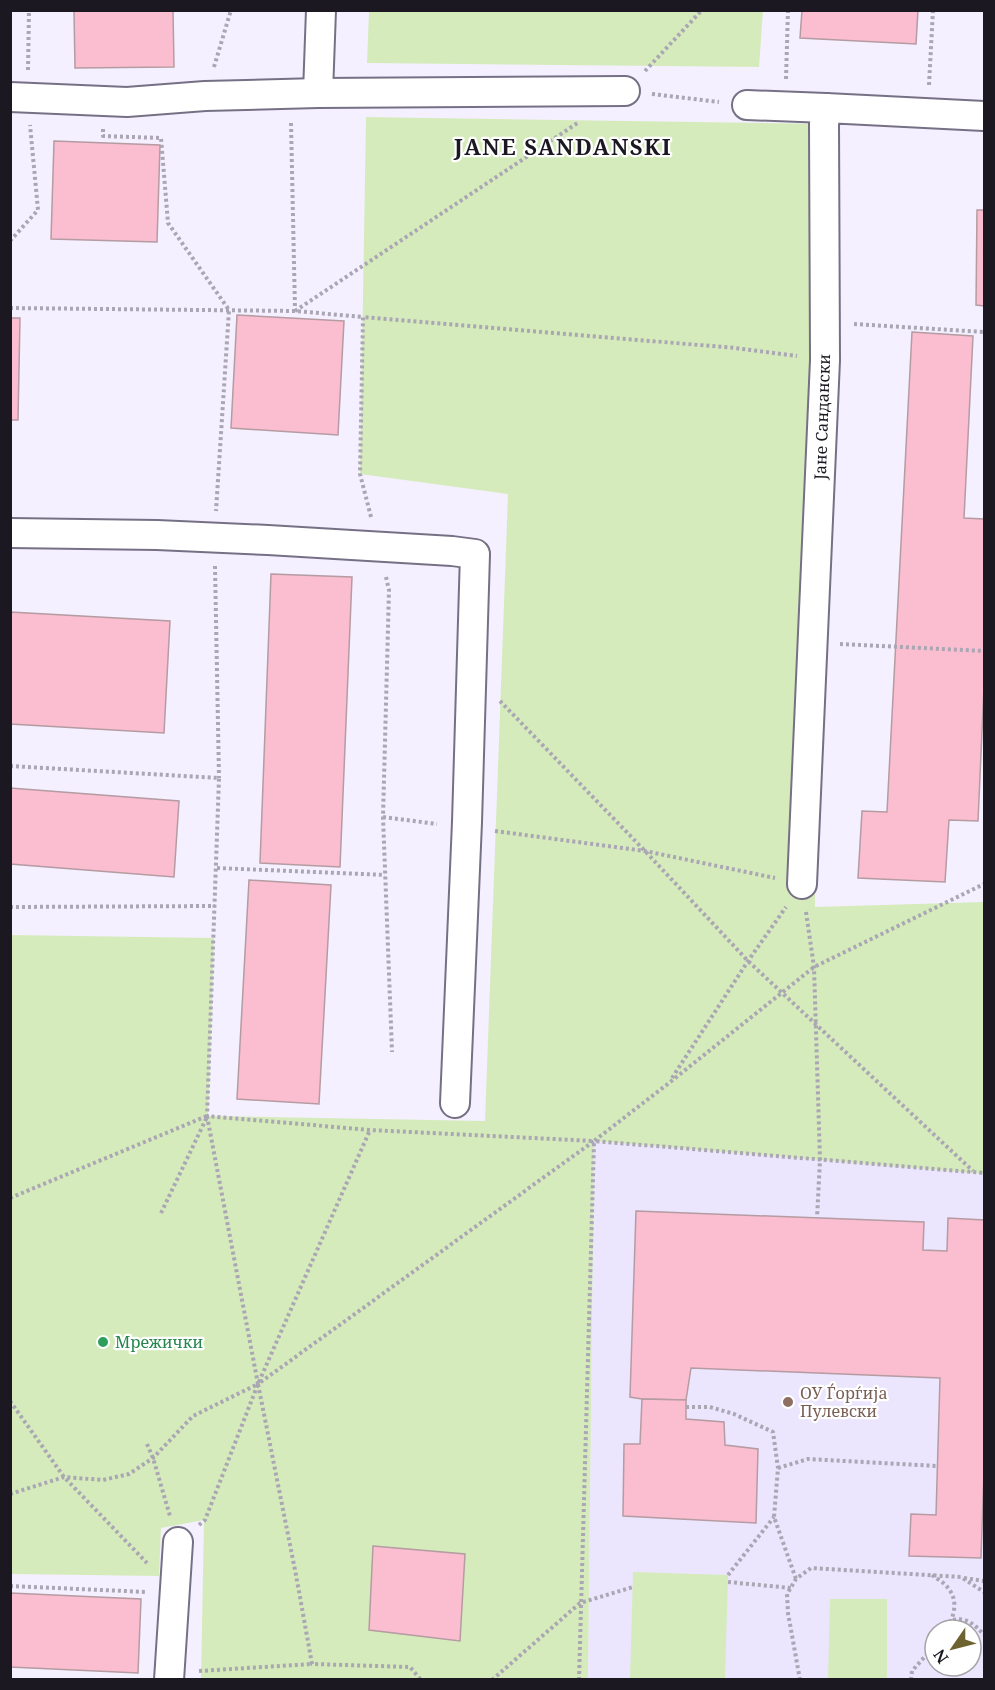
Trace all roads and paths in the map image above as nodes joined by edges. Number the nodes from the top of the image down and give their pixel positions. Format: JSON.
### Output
{"nodes":[{"id":1,"x":29,"y":10,"type":"edge"},
{"id":2,"x":231,"y":10,"type":"edge"},
{"id":3,"x":321,"y":10,"type":"edge"},
{"id":4,"x":702,"y":10,"type":"edge"},
{"id":5,"x":788,"y":10,"type":"edge"},
{"id":6,"x":933,"y":10,"type":"edge"},
{"id":7,"x":625,"y":91,"type":"junction"},
{"id":8,"x":304,"y":94,"type":"junction"},
{"id":9,"x":205,"y":96,"type":"junction"},
{"id":10,"x":19,"y":98,"type":"edge"},
{"id":11,"x":104,"y":101,"type":"junction"},
{"id":12,"x":747,"y":105,"type":"joint"},
{"id":13,"x":785,"y":107,"type":"junction"},
{"id":14,"x":826,"y":108,"type":"junction"},
{"id":15,"x":928,"y":113,"type":"junction"},
{"id":16,"x":587,"y":116,"type":"dead end"},
{"id":17,"x":984,"y":116,"type":"edge"},
{"id":18,"x":10,"y":241,"type":"edge"},
{"id":19,"x":10,"y":308,"type":"edge"},
{"id":20,"x":229,"y":310,"type":"junction"},
{"id":21,"x":295,"y":311,"type":"junction"},
{"id":22,"x":363,"y":317,"type":"junction"},
{"id":23,"x":825,"y":322,"type":"junction"},
{"id":24,"x":984,"y":332,"type":"edge"},
{"id":25,"x":825,"y":360,"type":"junction"},
{"id":26,"x":360,"y":474,"type":"dead end"},
{"id":27,"x":10,"y":533,"type":"edge"},
{"id":28,"x":214,"y":538,"type":"junction"},
{"id":29,"x":389,"y":590,"type":"dead end"},
{"id":30,"x":812,"y":643,"type":"junction"},
{"id":31,"x":984,"y":651,"type":"edge"},
{"id":32,"x":499,"y":700,"type":"dead end"},
{"id":33,"x":10,"y":766,"type":"edge"},
{"id":34,"x":219,"y":778,"type":"junction"},
{"id":35,"x":383,"y":817,"type":"junction"},
{"id":36,"x":467,"y":828,"type":"junction"},
{"id":37,"x":645,"y":851,"type":"junction"},
{"id":38,"x":217,"y":868,"type":"junction"},
{"id":39,"x":385,"y":875,"type":"junction"},
{"id":40,"x":802,"y":884,"type":"junction"},
{"id":41,"x":984,"y":884,"type":"edge"},
{"id":42,"x":215,"y":906,"type":"junction"},
{"id":43,"x":10,"y":907,"type":"edge"},
{"id":44,"x":748,"y":961,"type":"junction"},
{"id":45,"x":814,"y":967,"type":"junction"},
{"id":46,"x":784,"y":993,"type":"junction"},
{"id":47,"x":816,"y":1024,"type":"junction"},
{"id":48,"x":392,"y":1052,"type":"dead end"},
{"id":49,"x":669,"y":1083,"type":"junction"},
{"id":50,"x":455,"y":1103,"type":"dead end"},
{"id":51,"x":207,"y":1116,"type":"junction"},
{"id":52,"x":370,"y":1130,"type":"junction"},
{"id":53,"x":594,"y":1141,"type":"junction"},
{"id":54,"x":820,"y":1160,"type":"junction"},
{"id":55,"x":974,"y":1171,"type":"junction"},
{"id":56,"x":984,"y":1173,"type":"edge"},
{"id":57,"x":10,"y":1198,"type":"edge"},
{"id":58,"x":161,"y":1213,"type":"dead end"},
{"id":59,"x":817,"y":1218,"type":"dead end"},
{"id":60,"x":258,"y":1384,"type":"junction"},
{"id":61,"x":10,"y":1401,"type":"edge"},
{"id":62,"x":686,"y":1407,"type":"dead end"},
{"id":63,"x":147,"y":1444,"type":"dead end"},
{"id":64,"x":153,"y":1458,"type":"junction"},
{"id":65,"x":938,"y":1466,"type":"dead end"},
{"id":66,"x":778,"y":1468,"type":"junction"},
{"id":67,"x":64,"y":1477,"type":"junction"},
{"id":68,"x":10,"y":1494,"type":"edge"},
{"id":69,"x":774,"y":1516,"type":"junction"},
{"id":70,"x":178,"y":1542,"type":"junction"},
{"id":71,"x":728,"y":1575,"type":"dead end"},
{"id":72,"x":932,"y":1575,"type":"junction"},
{"id":73,"x":961,"y":1577,"type":"junction"},
{"id":74,"x":795,"y":1579,"type":"junction"},
{"id":75,"x":984,"y":1581,"type":"edge"},
{"id":76,"x":728,"y":1582,"type":"dead end"},
{"id":77,"x":10,"y":1586,"type":"edge"},
{"id":78,"x":633,"y":1587,"type":"dead end"},
{"id":79,"x":790,"y":1588,"type":"junction"},
{"id":80,"x":984,"y":1592,"type":"edge"},
{"id":81,"x":175,"y":1593,"type":"junction"},
{"id":82,"x":580,"y":1603,"type":"junction"},
{"id":83,"x":952,"y":1618,"type":"edge"},
{"id":84,"x":923,"y":1659,"type":"edge"},
{"id":85,"x":312,"y":1664,"type":"junction"},
{"id":86,"x":169,"y":1676,"type":"edge"},
{"id":87,"x":421,"y":1680,"type":"edge"},
{"id":88,"x":492,"y":1680,"type":"edge"},
{"id":89,"x":579,"y":1680,"type":"edge"},
{"id":90,"x":800,"y":1680,"type":"edge"},
{"id":91,"x":911,"y":1680,"type":"edge"}],
"edges":[{"from":1,"to":10,"type":"path"},
{"from":2,"to":9,"type":"path"},
{"from":3,"to":8,"type":"street"},
{"from":4,"to":7,"type":"path"},
{"from":5,"to":13,"type":"path"},
{"from":6,"to":15,"type":"path"},
{"from":7,"to":8,"type":"street"},
{"from":7,"to":12,"type":"path"},
{"from":8,"to":9,"type":"street"},
{"from":8,"to":21,"type":"path"},
{"from":9,"to":11,"type":"street"},
{"from":10,"to":11,"type":"street"},
{"from":10,"to":18,"type":"path"},
{"from":11,"to":20,"type":"path"},
{"from":12,"to":13,"type":"street"},
{"from":13,"to":14,"type":"street"},
{"from":14,"to":15,"type":"street"},
{"from":14,"to":23,"type":"street","name":"Јане Сандански"},
{"from":15,"to":17,"type":"street"},
{"from":16,"to":21,"type":"path"},
{"from":19,"to":20,"type":"path"},
{"from":20,"to":21,"type":"path"},
{"from":20,"to":28,"type":"path"},
{"from":21,"to":22,"type":"path"},
{"from":22,"to":25,"type":"path"},
{"from":22,"to":26,"type":"path"},
{"from":23,"to":24,"type":"path"},
{"from":23,"to":25,"type":"street","name":"Јане Сандански"},
{"from":25,"to":30,"type":"street","name":"Јане Сандански"},
{"from":27,"to":28,"type":"street"},
{"from":28,"to":34,"type":"path"},
{"from":28,"to":36,"type":"street"},
{"from":29,"to":35,"type":"path"},
{"from":30,"to":31,"type":"path"},
{"from":30,"to":40,"type":"street","name":"Јане Сандански"},
{"from":32,"to":37,"type":"path"},
{"from":33,"to":34,"type":"path"},
{"from":34,"to":38,"type":"path"},
{"from":35,"to":36,"type":"path"},
{"from":35,"to":39,"type":"path"},
{"from":36,"to":37,"type":"path"},
{"from":36,"to":50,"type":"street"},
{"from":37,"to":40,"type":"path"},
{"from":37,"to":44,"type":"path"},
{"from":38,"to":39,"type":"path"},
{"from":38,"to":42,"type":"path"},
{"from":39,"to":48,"type":"path"},
{"from":40,"to":44,"type":"path"},
{"from":40,"to":45,"type":"path"},
{"from":41,"to":45,"type":"path"},
{"from":42,"to":43,"type":"path"},
{"from":42,"to":51,"type":"path"},
{"from":44,"to":46,"type":"path"},
{"from":44,"to":49,"type":"path"},
{"from":45,"to":46,"type":"path"},
{"from":45,"to":47,"type":"path"},
{"from":46,"to":47,"type":"path"},
{"from":46,"to":49,"type":"path"},
{"from":47,"to":54,"type":"path"},
{"from":47,"to":55,"type":"path"},
{"from":49,"to":53,"type":"path"},
{"from":51,"to":52,"type":"path"},
{"from":51,"to":57,"type":"path"},
{"from":51,"to":58,"type":"path"},
{"from":51,"to":60,"type":"path"},
{"from":52,"to":53,"type":"path"},
{"from":52,"to":60,"type":"path"},
{"from":53,"to":54,"type":"path"},
{"from":53,"to":60,"type":"path"},
{"from":53,"to":82,"type":"path"},
{"from":54,"to":55,"type":"path"},
{"from":54,"to":59,"type":"path"},
{"from":55,"to":56,"type":"path"},
{"from":60,"to":64,"type":"path"},
{"from":60,"to":70,"type":"path"},
{"from":60,"to":85,"type":"path"},
{"from":61,"to":67,"type":"path"},
{"from":62,"to":66,"type":"path"},
{"from":63,"to":64,"type":"path"},
{"from":64,"to":67,"type":"path"},
{"from":64,"to":70,"type":"path"},
{"from":65,"to":66,"type":"path"},
{"from":66,"to":69,"type":"path"},
{"from":67,"to":68,"type":"path"},
{"from":67,"to":81,"type":"path"},
{"from":69,"to":71,"type":"path"},
{"from":69,"to":74,"type":"path"},
{"from":70,"to":81,"type":"street"},
{"from":72,"to":73,"type":"path"},
{"from":72,"to":74,"type":"path"},
{"from":72,"to":83,"type":"path"},
{"from":73,"to":75,"type":"path"},
{"from":73,"to":80,"type":"path"},
{"from":74,"to":79,"type":"path"},
{"from":76,"to":79,"type":"path"},
{"from":77,"to":81,"type":"path"},
{"from":78,"to":82,"type":"path"},
{"from":79,"to":90,"type":"path"},
{"from":81,"to":86,"type":"street"},
{"from":82,"to":88,"type":"path"},
{"from":82,"to":89,"type":"path"},
{"from":84,"to":91,"type":"path"},
{"from":85,"to":86,"type":"path"},
{"from":85,"to":87,"type":"path"}]}
